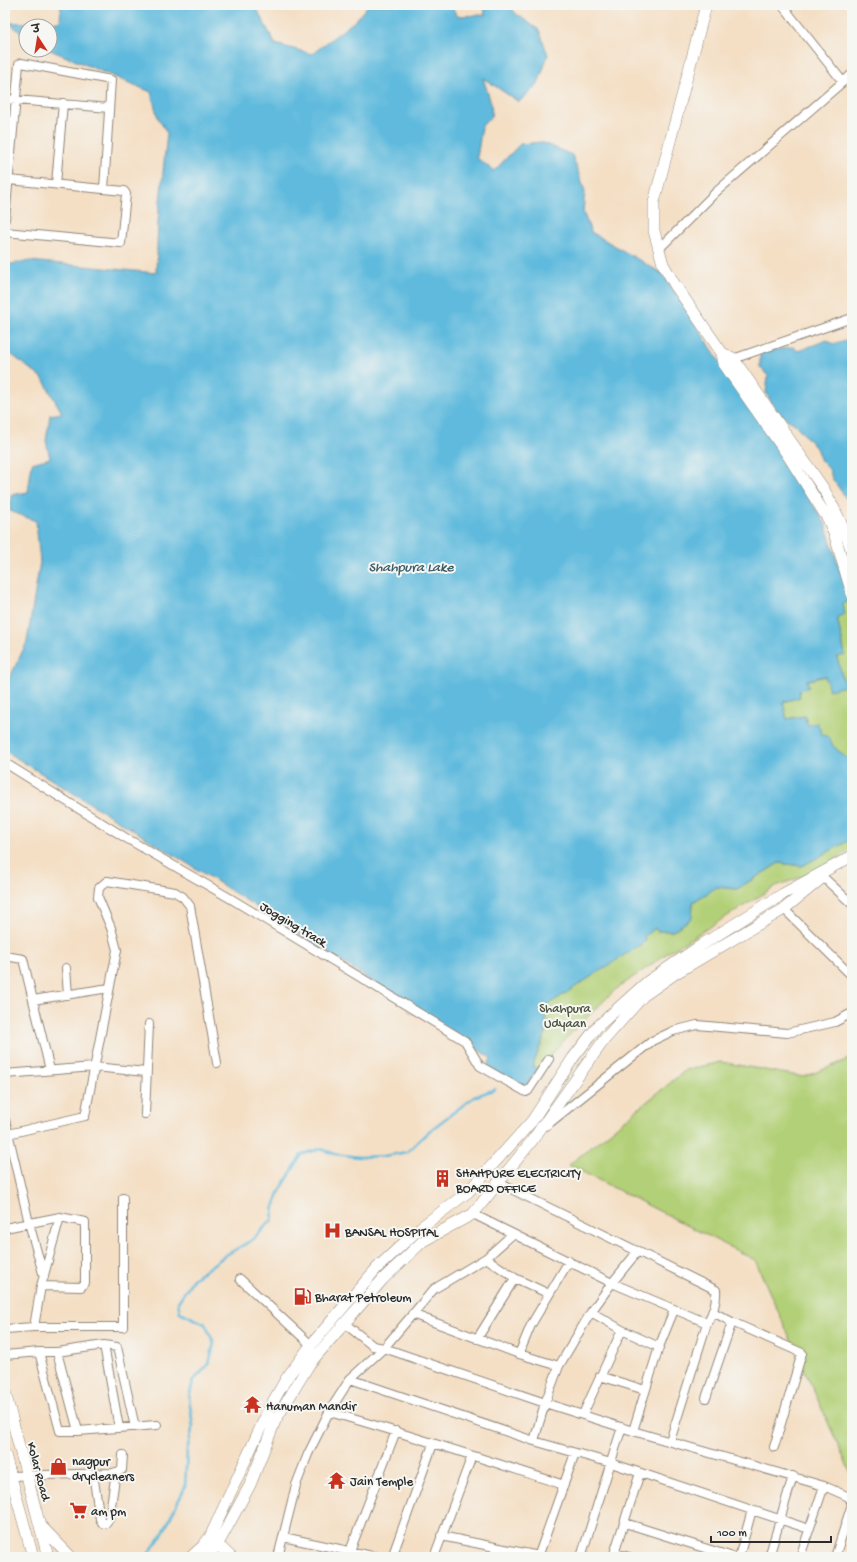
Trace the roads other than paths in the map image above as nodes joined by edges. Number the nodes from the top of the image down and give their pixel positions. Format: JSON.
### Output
{"nodes":[{"id":1,"x":706,"y":5,"type":"edge"},
{"id":2,"x":782,"y":5,"type":"edge"},
{"id":3,"x":852,"y":74,"type":"edge"},
{"id":4,"x":844,"y":82,"type":"junction"},
{"id":5,"x":5,"y":99,"type":"edge"},
{"id":6,"x":15,"y":100,"type":"junction"},
{"id":7,"x":63,"y":103,"type":"junction"},
{"id":8,"x":109,"y":108,"type":"junction"},
{"id":9,"x":9,"y":180,"type":"junction"},
{"id":10,"x":56,"y":184,"type":"junction"},
{"id":11,"x":104,"y":189,"type":"junction"},
{"id":12,"x":5,"y":219,"type":"edge"},
{"id":13,"x":5,"y":232,"type":"edge"},
{"id":14,"x":659,"y":249,"type":"junction"},
{"id":15,"x":852,"y":318,"type":"edge"},
{"id":16,"x":726,"y":358,"type":"junction"},
{"id":17,"x":852,"y":552,"type":"edge"},
{"id":18,"x":852,"y":594,"type":"edge"},
{"id":19,"x":5,"y":763,"type":"edge"},
{"id":20,"x":852,"y":856,"type":"edge"},
{"id":21,"x":852,"y":862,"type":"edge"},
{"id":22,"x":823,"y":877,"type":"junction"},
{"id":23,"x":852,"y":904,"type":"edge"},
{"id":24,"x":784,"y":909,"type":"junction"},
{"id":25,"x":5,"y":956,"type":"edge"},
{"id":26,"x":66,"y":968,"type":"dead end"},
{"id":27,"x":852,"y":976,"type":"edge"},
{"id":28,"x":109,"y":988,"type":"junction"},
{"id":29,"x":68,"y":995,"type":"junction"},
{"id":30,"x":33,"y":1000,"type":"junction"},
{"id":31,"x":852,"y":1013,"type":"edge"},
{"id":32,"x":149,"y":1024,"type":"dead end"},
{"id":33,"x":549,"y":1059,"type":"dead end"},
{"id":34,"x":217,"y":1063,"type":"dead end"},
{"id":35,"x":94,"y":1067,"type":"junction"},
{"id":36,"x":50,"y":1070,"type":"junction"},
{"id":37,"x":146,"y":1072,"type":"junction"},
{"id":38,"x":5,"y":1073,"type":"edge"},
{"id":39,"x":145,"y":1114,"type":"dead end"},
{"id":40,"x":5,"y":1120,"type":"edge"},
{"id":41,"x":532,"y":1121,"type":"junction"},
{"id":42,"x":538,"y":1132,"type":"junction"},
{"id":43,"x":8,"y":1134,"type":"junction"},
{"id":44,"x":499,"y":1183,"type":"junction"},
{"id":45,"x":123,"y":1198,"type":"dead end"},
{"id":46,"x":473,"y":1214,"type":"junction"},
{"id":47,"x":60,"y":1217,"type":"junction"},
{"id":48,"x":29,"y":1223,"type":"junction"},
{"id":49,"x":5,"y":1228,"type":"edge"},
{"id":50,"x":513,"y":1234,"type":"junction"},
{"id":51,"x":638,"y":1251,"type":"junction"},
{"id":52,"x":486,"y":1258,"type":"junction"},
{"id":53,"x":569,"y":1261,"type":"junction"},
{"id":54,"x":44,"y":1277,"type":"junction"},
{"id":55,"x":514,"y":1278,"type":"junction"},
{"id":56,"x":240,"y":1279,"type":"dead end"},
{"id":57,"x":612,"y":1283,"type":"junction"},
{"id":58,"x":42,"y":1286,"type":"junction"},
{"id":59,"x":549,"y":1294,"type":"junction"},
{"id":60,"x":674,"y":1310,"type":"junction"},
{"id":61,"x":591,"y":1312,"type":"junction"},
{"id":62,"x":713,"y":1312,"type":"junction"},
{"id":63,"x":412,"y":1314,"type":"junction"},
{"id":64,"x":732,"y":1322,"type":"junction"},
{"id":65,"x":344,"y":1323,"type":"junction"},
{"id":66,"x":708,"y":1323,"type":"junction"},
{"id":67,"x":34,"y":1327,"type":"junction"},
{"id":68,"x":5,"y":1329,"type":"edge"},
{"id":69,"x":622,"y":1330,"type":"junction"},
{"id":70,"x":477,"y":1339,"type":"junction"},
{"id":71,"x":104,"y":1345,"type":"junction"},
{"id":72,"x":311,"y":1346,"type":"junction"},
{"id":73,"x":659,"y":1347,"type":"junction"},
{"id":74,"x":384,"y":1348,"type":"junction"},
{"id":75,"x":39,"y":1352,"type":"junction"},
{"id":76,"x":58,"y":1352,"type":"junction"},
{"id":77,"x":519,"y":1354,"type":"junction"},
{"id":78,"x":5,"y":1355,"type":"edge"},
{"id":79,"x":559,"y":1366,"type":"junction"},
{"id":80,"x":600,"y":1376,"type":"junction"},
{"id":81,"x":350,"y":1379,"type":"junction"},
{"id":82,"x":644,"y":1390,"type":"junction"},
{"id":83,"x":5,"y":1392,"type":"edge"},
{"id":84,"x":706,"y":1398,"type":"dead end"},
{"id":85,"x":545,"y":1403,"type":"junction"},
{"id":86,"x":329,"y":1412,"type":"junction"},
{"id":87,"x":583,"y":1414,"type":"junction"},
{"id":88,"x":157,"y":1425,"type":"dead end"},
{"id":89,"x":135,"y":1427,"type":"junction"},
{"id":90,"x":622,"y":1427,"type":"junction"},
{"id":91,"x":119,"y":1428,"type":"junction"},
{"id":92,"x":78,"y":1431,"type":"junction"},
{"id":93,"x":396,"y":1431,"type":"junction"},
{"id":94,"x":634,"y":1431,"type":"junction"},
{"id":95,"x":534,"y":1441,"type":"junction"},
{"id":96,"x":670,"y":1441,"type":"junction"},
{"id":97,"x":433,"y":1444,"type":"junction"},
{"id":98,"x":774,"y":1447,"type":"dead end"},
{"id":99,"x":575,"y":1453,"type":"junction"},
{"id":100,"x":5,"y":1455,"type":"edge"},
{"id":101,"x":123,"y":1455,"type":"dead end"},
{"id":102,"x":472,"y":1456,"type":"junction"},
{"id":103,"x":611,"y":1463,"type":"junction"},
{"id":104,"x":116,"y":1472,"type":"junction"},
{"id":105,"x":640,"y":1473,"type":"junction"},
{"id":106,"x":93,"y":1474,"type":"junction"},
{"id":107,"x":11,"y":1476,"type":"junction"},
{"id":108,"x":27,"y":1476,"type":"junction"},
{"id":109,"x":793,"y":1476,"type":"junction"},
{"id":110,"x":564,"y":1485,"type":"junction"},
{"id":111,"x":824,"y":1486,"type":"junction"},
{"id":112,"x":752,"y":1510,"type":"junction"},
{"id":113,"x":780,"y":1519,"type":"junction"},
{"id":114,"x":624,"y":1523,"type":"junction"},
{"id":115,"x":40,"y":1526,"type":"junction"},
{"id":116,"x":810,"y":1529,"type":"junction"},
{"id":117,"x":441,"y":1536,"type":"junction"},
{"id":118,"x":283,"y":1537,"type":"junction"},
{"id":119,"x":211,"y":1549,"type":"edge"},
{"id":120,"x":350,"y":1551,"type":"junction"},
{"id":121,"x":614,"y":1555,"type":"edge"},
{"id":122,"x":33,"y":1557,"type":"edge"},
{"id":123,"x":48,"y":1557,"type":"edge"},
{"id":124,"x":71,"y":1557,"type":"edge"},
{"id":125,"x":191,"y":1557,"type":"edge"},
{"id":126,"x":231,"y":1557,"type":"edge"},
{"id":127,"x":278,"y":1557,"type":"edge"},
{"id":128,"x":377,"y":1557,"type":"edge"},
{"id":129,"x":392,"y":1557,"type":"edge"},
{"id":130,"x":434,"y":1557,"type":"edge"},
{"id":131,"x":539,"y":1557,"type":"edge"},
{"id":132,"x":581,"y":1557,"type":"edge"},
{"id":133,"x":629,"y":1557,"type":"edge"},
{"id":134,"x":733,"y":1557,"type":"edge"},
{"id":135,"x":739,"y":1557,"type":"edge"},
{"id":136,"x":769,"y":1557,"type":"edge"},
{"id":137,"x":800,"y":1557,"type":"edge"},
{"id":138,"x":835,"y":1557,"type":"edge"}],
"edges":[{"from":1,"to":14,"type":"street"},
{"from":2,"to":4,"type":"street"},
{"from":3,"to":4,"type":"street"},
{"from":4,"to":14,"type":"street"},
{"from":5,"to":6,"type":"street"},
{"from":6,"to":7,"type":"street"},
{"from":6,"to":8,"type":"street"},
{"from":6,"to":9,"type":"street"},
{"from":7,"to":8,"type":"street"},
{"from":7,"to":10,"type":"street"},
{"from":8,"to":11,"type":"street"},
{"from":9,"to":10,"type":"street"},
{"from":9,"to":12,"type":"street"},
{"from":10,"to":11,"type":"street"},
{"from":11,"to":13,"type":"street"},
{"from":14,"to":16,"type":"street"},
{"from":15,"to":16,"type":"street"},
{"from":16,"to":17,"type":"street"},
{"from":16,"to":18,"type":"street"},
{"from":19,"to":33,"type":"street","name":"Jogging track"},
{"from":20,"to":41,"type":"street"},
{"from":21,"to":22,"type":"street"},
{"from":22,"to":23,"type":"street"},
{"from":22,"to":24,"type":"street"},
{"from":24,"to":27,"type":"street"},
{"from":24,"to":42,"type":"street"},
{"from":25,"to":30,"type":"street"},
{"from":26,"to":29,"type":"street"},
{"from":28,"to":29,"type":"street"},
{"from":28,"to":34,"type":"street"},
{"from":28,"to":35,"type":"street"},
{"from":29,"to":30,"type":"street"},
{"from":30,"to":36,"type":"street"},
{"from":31,"to":42,"type":"street"},
{"from":32,"to":37,"type":"street"},
{"from":35,"to":36,"type":"street"},
{"from":35,"to":37,"type":"street"},
{"from":35,"to":43,"type":"street"},
{"from":36,"to":38,"type":"street"},
{"from":37,"to":39,"type":"street"},
{"from":40,"to":43,"type":"street"},
{"from":41,"to":42,"type":"street"},
{"from":41,"to":72,"type":"street"},
{"from":42,"to":44,"type":"street"},
{"from":43,"to":48,"type":"street"},
{"from":44,"to":46,"type":"street"},
{"from":44,"to":51,"type":"street"},
{"from":45,"to":67,"type":"street"},
{"from":46,"to":50,"type":"street"},
{"from":46,"to":65,"type":"street"},
{"from":47,"to":48,"type":"street"},
{"from":47,"to":54,"type":"street"},
{"from":47,"to":58,"type":"street"},
{"from":48,"to":49,"type":"street"},
{"from":48,"to":54,"type":"street"},
{"from":50,"to":52,"type":"street"},
{"from":50,"to":53,"type":"street"},
{"from":51,"to":57,"type":"street"},
{"from":51,"to":62,"type":"street"},
{"from":52,"to":55,"type":"street"},
{"from":52,"to":63,"type":"street"},
{"from":53,"to":57,"type":"street"},
{"from":53,"to":59,"type":"street"},
{"from":54,"to":58,"type":"street"},
{"from":55,"to":59,"type":"street"},
{"from":55,"to":70,"type":"street"},
{"from":56,"to":72,"type":"street"},
{"from":57,"to":60,"type":"street"},
{"from":57,"to":61,"type":"street"},
{"from":58,"to":67,"type":"street"},
{"from":59,"to":77,"type":"street"},
{"from":60,"to":66,"type":"street"},
{"from":60,"to":73,"type":"street"},
{"from":61,"to":69,"type":"street"},
{"from":61,"to":79,"type":"street"},
{"from":62,"to":64,"type":"street"},
{"from":62,"to":66,"type":"street"},
{"from":63,"to":70,"type":"street"},
{"from":63,"to":74,"type":"street"},
{"from":64,"to":84,"type":"street"},
{"from":64,"to":98,"type":"street"},
{"from":65,"to":74,"type":"street"},
{"from":65,"to":119,"type":"street"},
{"from":66,"to":96,"type":"street"},
{"from":67,"to":68,"type":"street"},
{"from":69,"to":73,"type":"street"},
{"from":69,"to":80,"type":"street"},
{"from":70,"to":77,"type":"street"},
{"from":71,"to":76,"type":"street"},
{"from":71,"to":89,"type":"street"},
{"from":71,"to":91,"type":"street"},
{"from":72,"to":119,"type":"street"},
{"from":73,"to":82,"type":"street"},
{"from":74,"to":81,"type":"street"},
{"from":74,"to":85,"type":"street"},
{"from":75,"to":76,"type":"street"},
{"from":75,"to":78,"type":"street"},
{"from":75,"to":92,"type":"street"},
{"from":76,"to":92,"type":"street"},
{"from":77,"to":79,"type":"street"},
{"from":79,"to":85,"type":"street"},
{"from":80,"to":82,"type":"street"},
{"from":80,"to":87,"type":"street"},
{"from":81,"to":86,"type":"street"},
{"from":81,"to":95,"type":"street"},
{"from":82,"to":94,"type":"street"},
{"from":83,"to":108,"type":"street","name":"Kolar Road"},
{"from":85,"to":87,"type":"street"},
{"from":85,"to":95,"type":"street"},
{"from":86,"to":93,"type":"street"},
{"from":86,"to":118,"type":"street"},
{"from":87,"to":90,"type":"street"},
{"from":88,"to":89,"type":"street"},
{"from":89,"to":91,"type":"street"},
{"from":90,"to":94,"type":"street"},
{"from":90,"to":103,"type":"street"},
{"from":91,"to":92,"type":"street"},
{"from":93,"to":97,"type":"street"},
{"from":93,"to":120,"type":"street"},
{"from":94,"to":96,"type":"street"},
{"from":95,"to":99,"type":"street"},
{"from":96,"to":109,"type":"street"},
{"from":97,"to":102,"type":"street"},
{"from":97,"to":129,"type":"street"},
{"from":99,"to":103,"type":"street"},
{"from":99,"to":110,"type":"street"},
{"from":100,"to":107,"type":"street"},
{"from":101,"to":104,"type":"street"},
{"from":102,"to":110,"type":"street"},
{"from":102,"to":117,"type":"street"},
{"from":103,"to":105,"type":"street"},
{"from":103,"to":132,"type":"street"},
{"from":104,"to":106,"type":"street"},
{"from":104,"to":106,"type":"street"},
{"from":105,"to":112,"type":"street"},
{"from":105,"to":114,"type":"street"},
{"from":106,"to":108,"type":"street"},
{"from":107,"to":108,"type":"street"},
{"from":107,"to":122,"type":"street"},
{"from":108,"to":115,"type":"street","name":"Kolar Road"},
{"from":109,"to":111,"type":"street"},
{"from":109,"to":113,"type":"street"},
{"from":110,"to":131,"type":"street"},
{"from":111,"to":116,"type":"street"},
{"from":111,"to":138,"type":"street"},
{"from":112,"to":113,"type":"street"},
{"from":112,"to":135,"type":"street"},
{"from":113,"to":116,"type":"street"},
{"from":113,"to":136,"type":"street"},
{"from":114,"to":121,"type":"street"},
{"from":114,"to":134,"type":"street"},
{"from":115,"to":123,"type":"street","name":"Kolar Road"},
{"from":115,"to":124,"type":"street"},
{"from":116,"to":137,"type":"street"},
{"from":117,"to":130,"type":"street"},
{"from":117,"to":131,"type":"street"},
{"from":118,"to":120,"type":"street"},
{"from":118,"to":127,"type":"street"},
{"from":119,"to":125,"type":"street"},
{"from":119,"to":126,"type":"street"},
{"from":120,"to":128,"type":"street"},
{"from":121,"to":133,"type":"street"}]}
